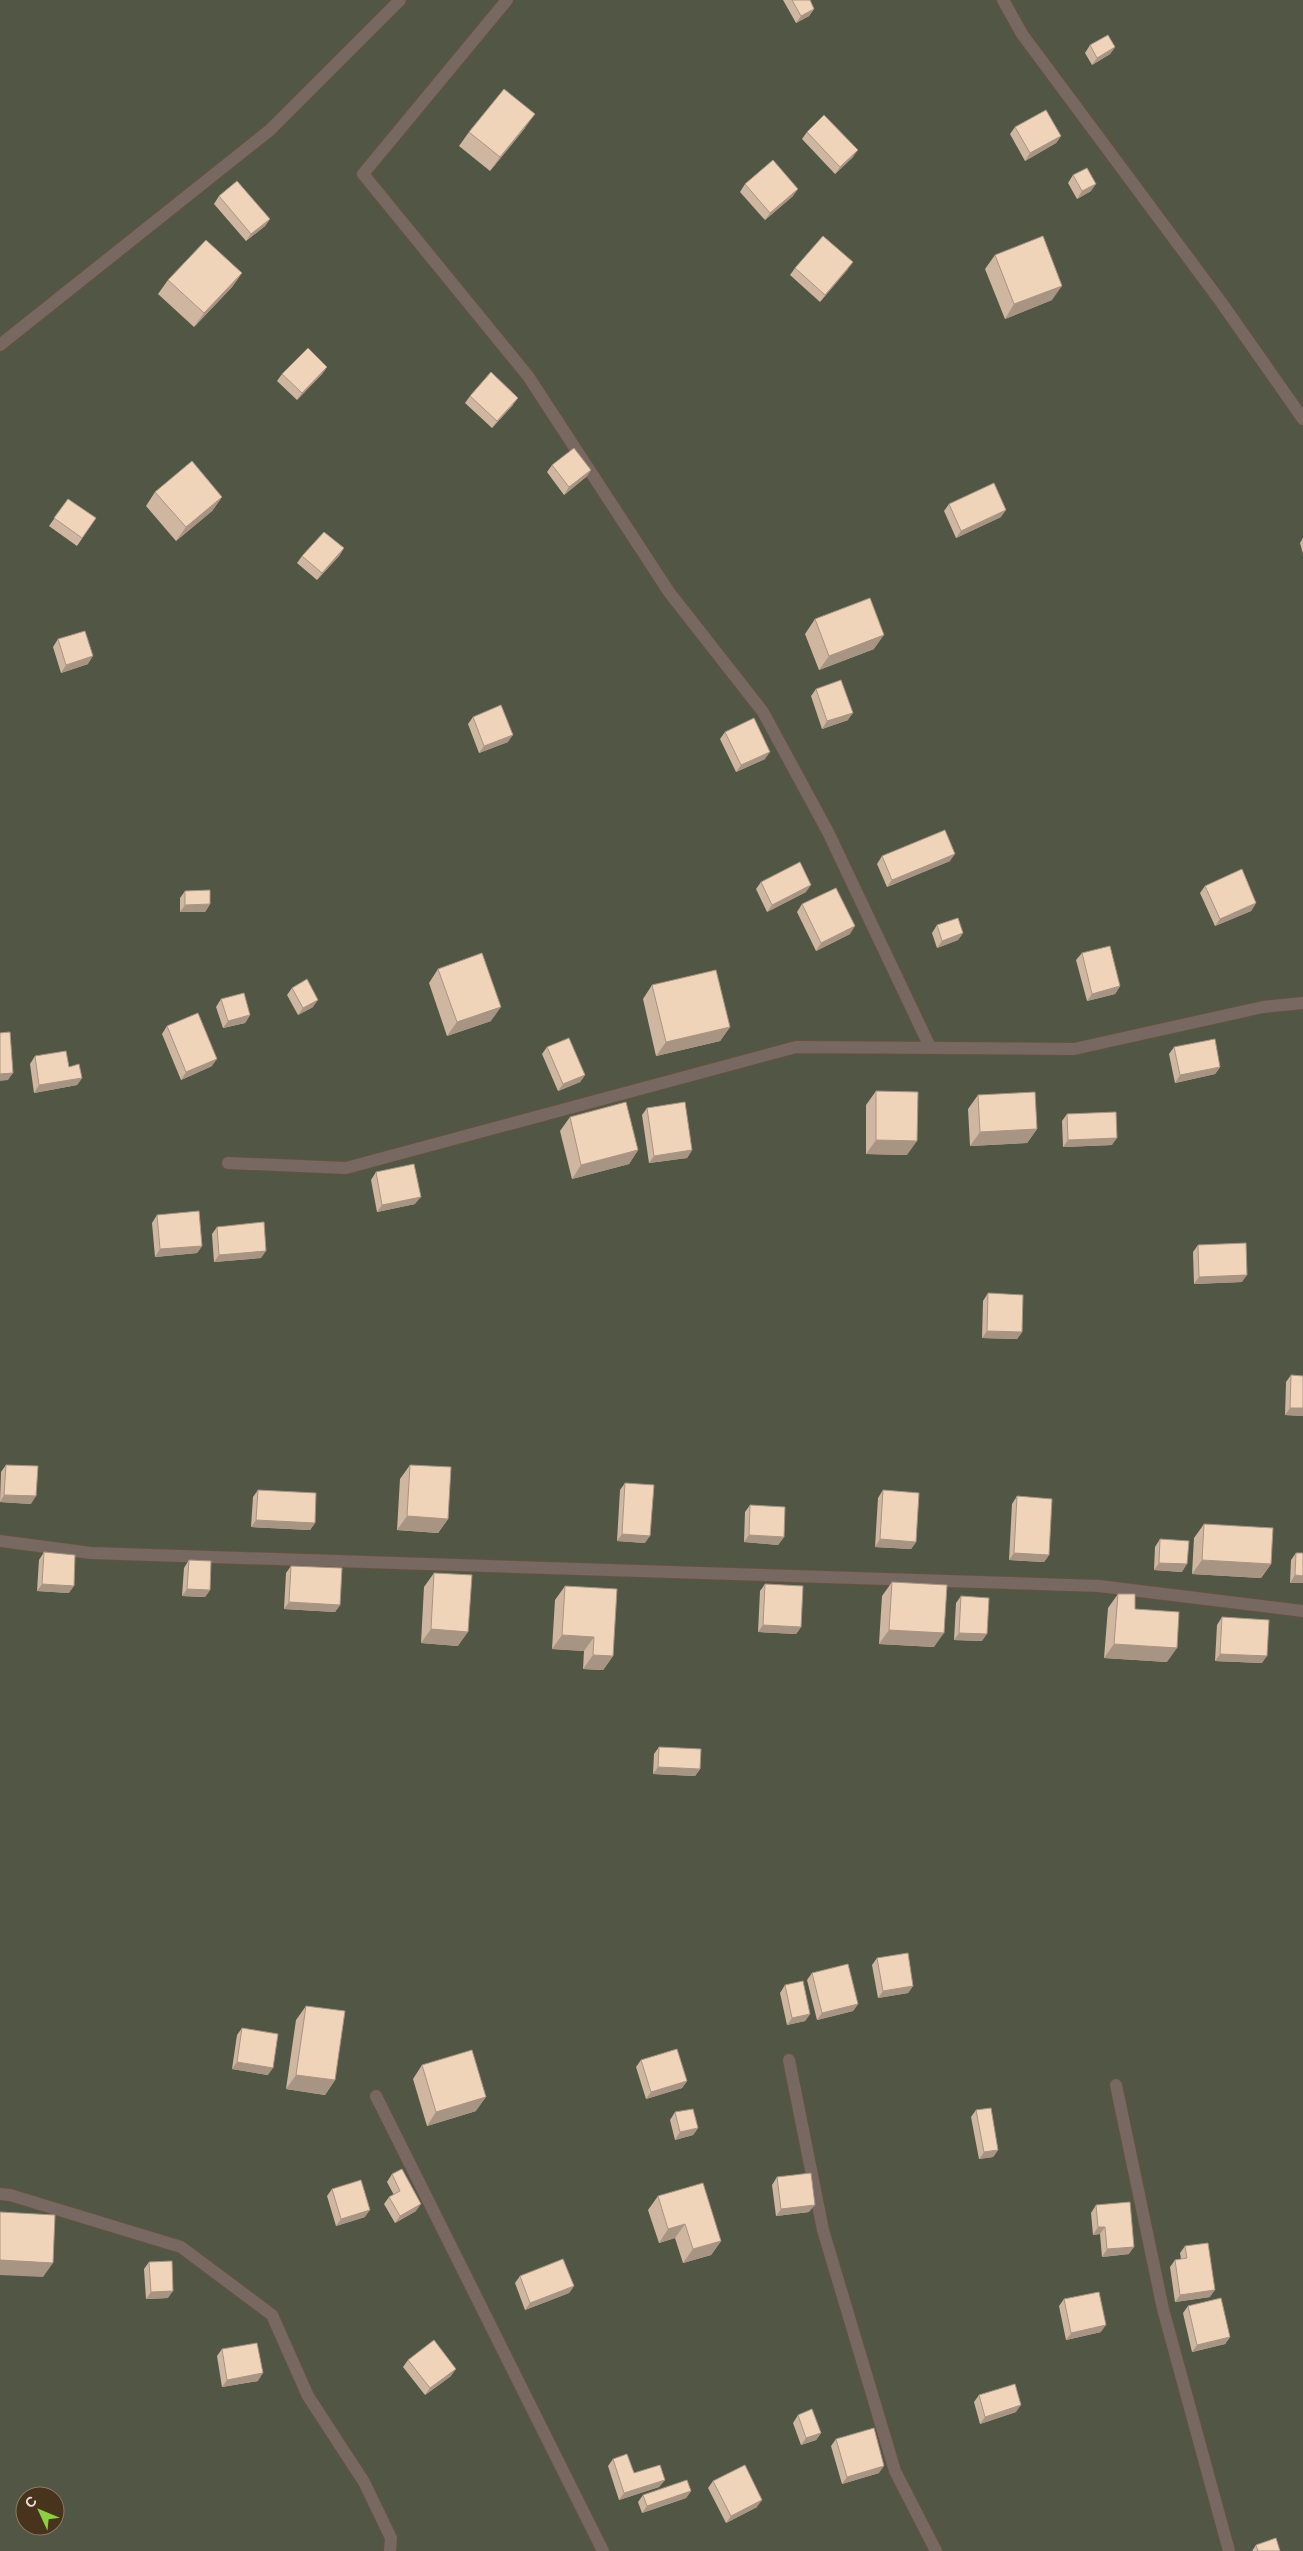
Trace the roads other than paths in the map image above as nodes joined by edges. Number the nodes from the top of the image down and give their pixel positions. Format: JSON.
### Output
{"nodes":[{"id":1,"x":400,"y":0,"type":"edge"},
{"id":2,"x":507,"y":0,"type":"edge"},
{"id":3,"x":1003,"y":0,"type":"edge"},
{"id":4,"x":0,"y":345,"type":"edge"},
{"id":5,"x":1303,"y":419,"type":"edge"},
{"id":6,"x":1303,"y":1003,"type":"edge"},
{"id":7,"x":930,"y":1047,"type":"junction"},
{"id":8,"x":228,"y":1163,"type":"dead end"},
{"id":9,"x":0,"y":1541,"type":"edge"},
{"id":10,"x":1303,"y":1611,"type":"edge"},
{"id":11,"x":789,"y":2060,"type":"dead end"},
{"id":12,"x":1116,"y":2085,"type":"dead end"},
{"id":13,"x":376,"y":2096,"type":"dead end"},
{"id":14,"x":0,"y":2194,"type":"edge"},
{"id":15,"x":390,"y":2551,"type":"edge"},
{"id":16,"x":603,"y":2551,"type":"edge"},
{"id":17,"x":936,"y":2551,"type":"edge"},
{"id":18,"x":1229,"y":2551,"type":"edge"}],
"edges":[{"from":1,"to":4,"type":"lane"},
{"from":2,"to":7,"type":"lane"},
{"from":3,"to":5,"type":"lane"},
{"from":6,"to":7,"type":"lane"},
{"from":7,"to":8,"type":"lane"},
{"from":9,"to":10,"type":"lane"},
{"from":11,"to":17,"type":"lane"},
{"from":12,"to":18,"type":"lane"},
{"from":13,"to":16,"type":"lane"},
{"from":14,"to":15,"type":"lane"}]}
